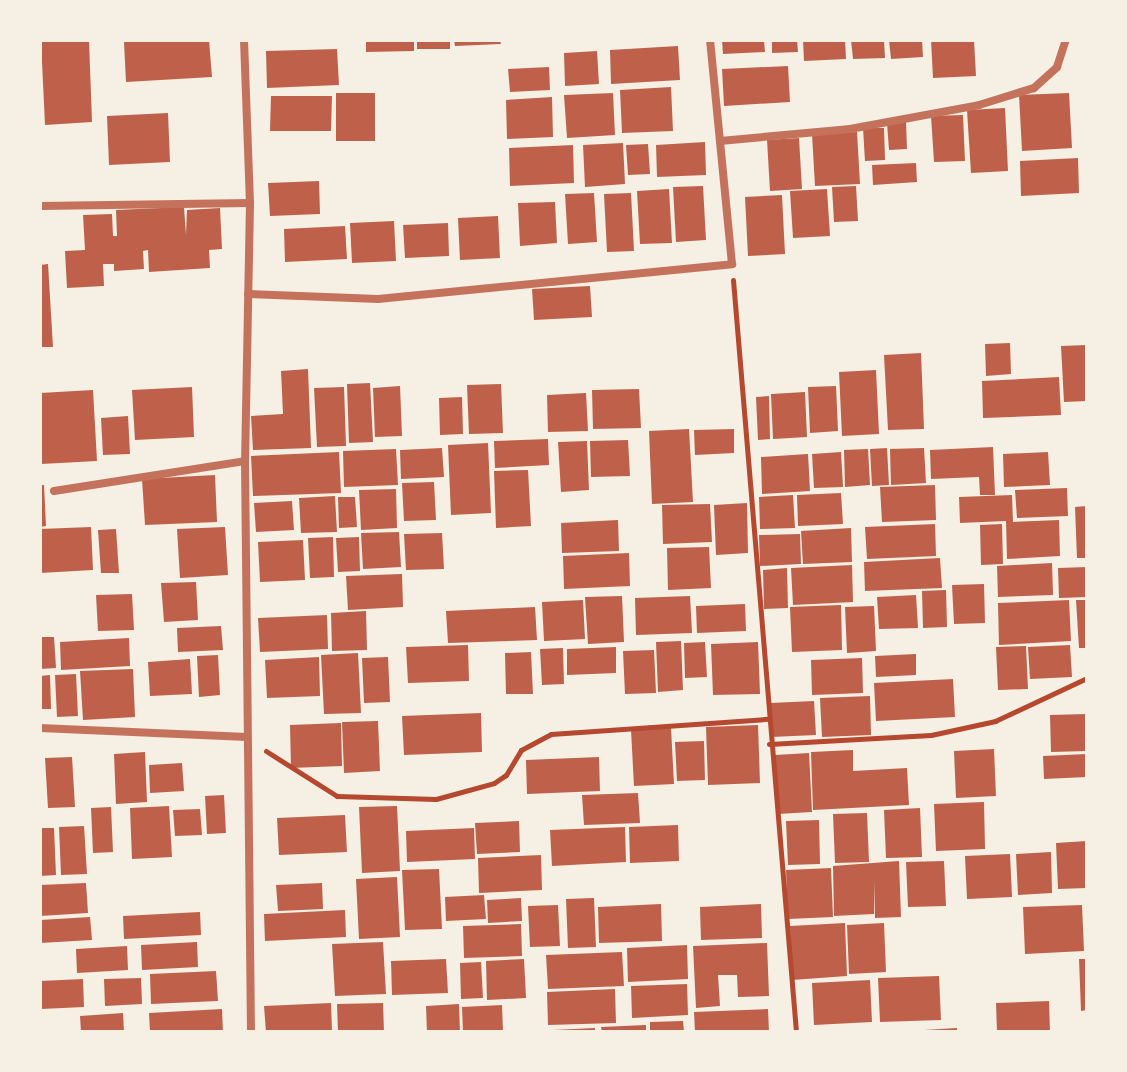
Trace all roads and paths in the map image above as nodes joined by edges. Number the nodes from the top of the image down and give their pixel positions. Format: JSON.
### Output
{"nodes":[{"id":1,"x":244,"y":40,"type":"edge"},
{"id":2,"x":710,"y":40,"type":"edge"},
{"id":3,"x":1066,"y":40,"type":"edge"},
{"id":4,"x":720,"y":141,"type":"junction"},
{"id":5,"x":250,"y":203,"type":"junction"},
{"id":6,"x":40,"y":206,"type":"edge"},
{"id":7,"x":732,"y":264,"type":"junction"},
{"id":8,"x":248,"y":294,"type":"junction"},
{"id":9,"x":245,"y":461,"type":"junction"},
{"id":10,"x":54,"y":491,"type":"dead end"},
{"id":11,"x":1087,"y":678,"type":"edge"},
{"id":12,"x":767,"y":719,"type":"junction"},
{"id":13,"x":40,"y":728,"type":"edge"},
{"id":14,"x":247,"y":737,"type":"junction"},
{"id":15,"x":769,"y":744,"type":"junction"},
{"id":16,"x":251,"y":1032,"type":"edge"},
{"id":17,"x":796,"y":1032,"type":"edge"}],
"edges":[{"from":1,"to":5,"type":"street"},
{"from":2,"to":4,"type":"street"},
{"from":3,"to":4,"type":"street"},
{"from":4,"to":7,"type":"street"},
{"from":5,"to":6,"type":"street"},
{"from":5,"to":8,"type":"street"},
{"from":7,"to":8,"type":"street"},
{"from":7,"to":12,"type":"path"},
{"from":8,"to":9,"type":"street"},
{"from":9,"to":10,"type":"street"},
{"from":9,"to":14,"type":"street"},
{"from":11,"to":15,"type":"path"},
{"from":12,"to":14,"type":"path"},
{"from":12,"to":15,"type":"path"},
{"from":13,"to":14,"type":"street"},
{"from":14,"to":16,"type":"street"},
{"from":15,"to":17,"type":"path"}]}
